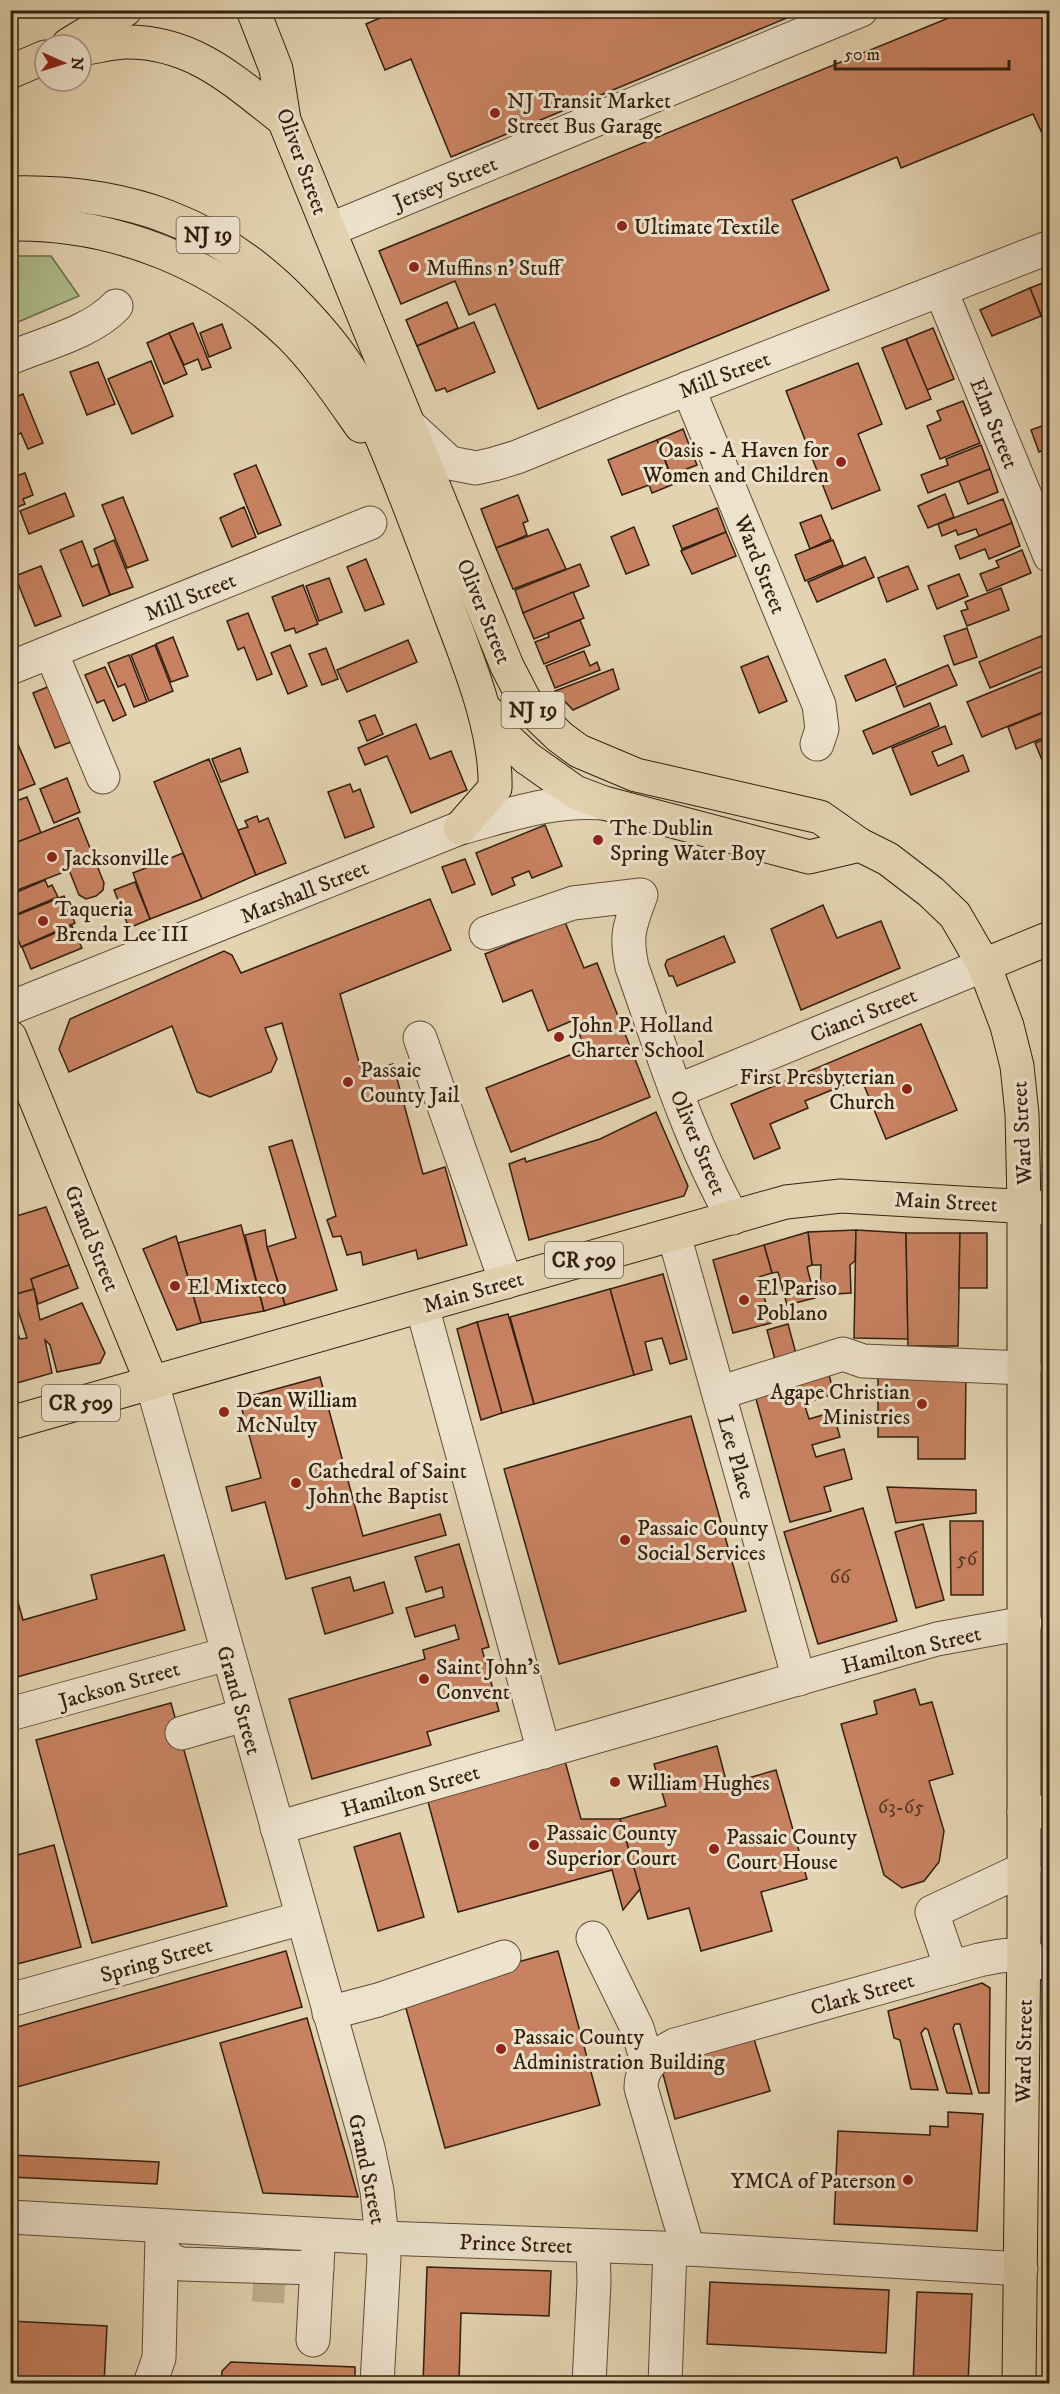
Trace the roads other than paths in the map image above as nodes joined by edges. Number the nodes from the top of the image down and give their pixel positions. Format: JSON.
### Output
{"nodes":[{"id":1,"x":125,"y":10,"type":"edge"},
{"id":2,"x":253,"y":10,"type":"edge"},
{"id":3,"x":861,"y":10,"type":"edge"},
{"id":4,"x":88,"y":33,"type":"edge"},
{"id":5,"x":93,"y":47,"type":"edge"},
{"id":6,"x":33,"y":62,"type":"edge"},
{"id":7,"x":10,"y":72,"type":"edge"},
{"id":8,"x":284,"y":120,"type":"junction"},
{"id":9,"x":10,"y":193,"type":"edge"},
{"id":10,"x":10,"y":225,"type":"edge"},
{"id":11,"x":329,"y":230,"type":"junction"},
{"id":12,"x":1050,"y":247,"type":"edge"},
{"id":13,"x":941,"y":291,"type":"junction"},
{"id":14,"x":116,"y":306,"type":"dead end"},
{"id":15,"x":10,"y":358,"type":"edge"},
{"id":16,"x":688,"y":387,"type":"junction"},
{"id":17,"x":409,"y":425,"type":"junction"},
{"id":18,"x":403,"y":483,"type":"junction"},
{"id":19,"x":370,"y":523,"type":"dead end"},
{"id":20,"x":1050,"y":556,"type":"edge"},
{"id":21,"x":51,"y":652,"type":"junction"},
{"id":22,"x":10,"y":668,"type":"edge"},
{"id":23,"x":475,"y":685,"type":"junction"},
{"id":24,"x":817,"y":744,"type":"dead end"},
{"id":25,"x":103,"y":777,"type":"dead end"},
{"id":26,"x":604,"y":803,"type":"junction"},
{"id":27,"x":460,"y":828,"type":"junction"},
{"id":28,"x":860,"y":845,"type":"junction"},
{"id":29,"x":486,"y":933,"type":"dead end"},
{"id":30,"x":1050,"y":938,"type":"edge"},
{"id":31,"x":984,"y":965,"type":"junction"},
{"id":32,"x":10,"y":1008,"type":"edge"},
{"id":33,"x":10,"y":1037,"type":"edge"},
{"id":34,"x":420,"y":1038,"type":"dead end"},
{"id":35,"x":677,"y":1091,"type":"junction"},
{"id":36,"x":1037,"y":1206,"type":"edge"},
{"id":37,"x":733,"y":1218,"type":"junction"},
{"id":38,"x":674,"y":1234,"type":"junction"},
{"id":39,"x":506,"y":1282,"type":"junction"},
{"id":40,"x":422,"y":1306,"type":"junction"},
{"id":41,"x":1024,"y":1368,"type":"junction"},
{"id":42,"x":152,"y":1383,"type":"junction"},
{"id":43,"x":719,"y":1393,"type":"junction"},
{"id":44,"x":10,"y":1423,"type":"edge"},
{"id":45,"x":1025,"y":1623,"type":"junction"},
{"id":46,"x":228,"y":1654,"type":"junction"},
{"id":47,"x":799,"y":1679,"type":"junction"},
{"id":48,"x":10,"y":1714,"type":"edge"},
{"id":49,"x":244,"y":1715,"type":"junction"},
{"id":50,"x":182,"y":1733,"type":"dead end"},
{"id":51,"x":544,"y":1752,"type":"junction"},
{"id":52,"x":1037,"y":1812,"type":"edge"},
{"id":53,"x":277,"y":1828,"type":"junction"},
{"id":54,"x":1024,"y":1869,"type":"junction"},
{"id":55,"x":302,"y":1918,"type":"junction"},
{"id":56,"x":593,"y":1938,"type":"dead end"},
{"id":57,"x":504,"y":1957,"type":"dead end"},
{"id":58,"x":1037,"y":1960,"type":"edge"},
{"id":59,"x":951,"y":1968,"type":"junction"},
{"id":60,"x":10,"y":2000,"type":"edge"},
{"id":61,"x":329,"y":2013,"type":"junction"},
{"id":62,"x":648,"y":2064,"type":"junction"},
{"id":63,"x":10,"y":2217,"type":"edge"},
{"id":64,"x":319,"y":2234,"type":"junction"},
{"id":65,"x":162,"y":2238,"type":"junction"},
{"id":66,"x":382,"y":2238,"type":"junction"},
{"id":67,"x":593,"y":2246,"type":"junction"},
{"id":68,"x":679,"y":2249,"type":"junction"},
{"id":69,"x":1021,"y":2269,"type":"junction"},
{"id":70,"x":293,"y":2282,"type":"junction"},
{"id":71,"x":313,"y":2340,"type":"dead end"},
{"id":72,"x":150,"y":2384,"type":"edge"},
{"id":73,"x":377,"y":2384,"type":"edge"},
{"id":74,"x":589,"y":2384,"type":"edge"},
{"id":75,"x":666,"y":2384,"type":"edge"},
{"id":76,"x":1020,"y":2384,"type":"edge"}],
"edges":[{"from":1,"to":4,"type":"main road"},
{"from":2,"to":8,"type":"main road","name":"Oliver Street"},
{"from":3,"to":11,"type":"street","name":"Jersey Street"},
{"from":5,"to":8,"type":"main road"},
{"from":6,"to":7,"type":"main road"},
{"from":8,"to":11,"type":"main road","name":"Oliver Street","number":"NJ 19"},
{"from":9,"to":18,"type":"main road","number":"NJ 19"},
{"from":10,"to":18,"type":"main road"},
{"from":11,"to":17,"type":"main road","name":"Oliver Street","number":"NJ 19"},
{"from":12,"to":13,"type":"street","name":"Mill Street"},
{"from":13,"to":16,"type":"street","name":"Mill Street"},
{"from":13,"to":20,"type":"street","name":"Elm Street"},
{"from":14,"to":15,"type":"street"},
{"from":16,"to":17,"type":"street","name":"Mill Street"},
{"from":16,"to":24,"type":"street","name":"Ward Street"},
{"from":17,"to":28,"type":"main road","name":"Oliver Street","number":"NJ 19"},
{"from":18,"to":23,"type":"main road","number":"NJ 19"},
{"from":19,"to":21,"type":"street","name":"Mill Street"},
{"from":21,"to":22,"type":"street","name":"Mill Street"},
{"from":21,"to":25,"type":"street"},
{"from":23,"to":26,"type":"main road","number":"NJ 19"},
{"from":23,"to":27,"type":"main road"},
{"from":26,"to":27,"type":"street","name":"Marshall Street"},
{"from":26,"to":28,"type":"main road","number":"NJ 19"},
{"from":27,"to":32,"type":"street","name":"Marshall Street"},
{"from":28,"to":31,"type":"main road","name":"Ward Street","number":"NJ 19"},
{"from":29,"to":35,"type":"street","name":"Oliver Street"},
{"from":30,"to":31,"type":"main road","name":"Cianci Street"},
{"from":31,"to":35,"type":"street","name":"Cianci Street"},
{"from":31,"to":36,"type":"main road","name":"Ward Street","number":"NJ 19"},
{"from":33,"to":42,"type":"main road","name":"Grand Street"},
{"from":34,"to":39,"type":"street"},
{"from":35,"to":37,"type":"street","name":"Oliver Street"},
{"from":36,"to":37,"type":"main road","name":"Main Street","number":"CR 509"},
{"from":36,"to":41,"type":"main road","name":"Ward Street"},
{"from":37,"to":38,"type":"main road","name":"Main Street","number":"CR 509"},
{"from":38,"to":39,"type":"main road","name":"Main Street","number":"CR 509"},
{"from":38,"to":43,"type":"street","name":"Lee Place"},
{"from":39,"to":40,"type":"main road","name":"Main Street","number":"CR 509"},
{"from":40,"to":42,"type":"main road","name":"Main Street","number":"CR 509"},
{"from":40,"to":51,"type":"street"},
{"from":41,"to":43,"type":"street"},
{"from":41,"to":45,"type":"main road","name":"Ward Street"},
{"from":42,"to":44,"type":"main road","name":"Main Street","number":"CR 509"},
{"from":42,"to":46,"type":"street","name":"Grand Street"},
{"from":43,"to":47,"type":"street","name":"Lee Place"},
{"from":45,"to":47,"type":"street","name":"Hamilton Street"},
{"from":45,"to":52,"type":"main road","name":"Ward Street"},
{"from":46,"to":48,"type":"street","name":"Jackson Street"},
{"from":46,"to":49,"type":"street","name":"Grand Street"},
{"from":47,"to":51,"type":"street","name":"Hamilton Street"},
{"from":49,"to":50,"type":"street"},
{"from":49,"to":53,"type":"street","name":"Grand Street"},
{"from":51,"to":53,"type":"street","name":"Hamilton Street"},
{"from":52,"to":54,"type":"main road","name":"Ward Street"},
{"from":53,"to":55,"type":"street","name":"Grand Street"},
{"from":54,"to":58,"type":"main road","name":"Ward Street"},
{"from":54,"to":59,"type":"street"},
{"from":55,"to":60,"type":"street","name":"Spring Street"},
{"from":55,"to":61,"type":"street","name":"Grand Street"},
{"from":56,"to":62,"type":"street"},
{"from":57,"to":61,"type":"street"},
{"from":58,"to":59,"type":"street","name":"Clark Street"},
{"from":58,"to":69,"type":"main road","name":"Ward Street"},
{"from":59,"to":62,"type":"street","name":"Clark Street"},
{"from":61,"to":66,"type":"street","name":"Grand Street"},
{"from":62,"to":68,"type":"street"},
{"from":63,"to":65,"type":"street","name":"Prince Street"},
{"from":64,"to":65,"type":"street","name":"Prince Street"},
{"from":64,"to":66,"type":"street","name":"Prince Street"},
{"from":64,"to":70,"type":"street"},
{"from":65,"to":70,"type":"street"},
{"from":65,"to":70,"type":"street"},
{"from":65,"to":72,"type":"street"},
{"from":66,"to":67,"type":"street","name":"Prince Street"},
{"from":66,"to":73,"type":"street","name":"Grand Street"},
{"from":67,"to":68,"type":"street","name":"Prince Street"},
{"from":67,"to":74,"type":"street"},
{"from":68,"to":69,"type":"street","name":"Prince Street"},
{"from":68,"to":75,"type":"street"},
{"from":69,"to":76,"type":"main road","name":"Ward Street"},
{"from":70,"to":71,"type":"street"}]}
